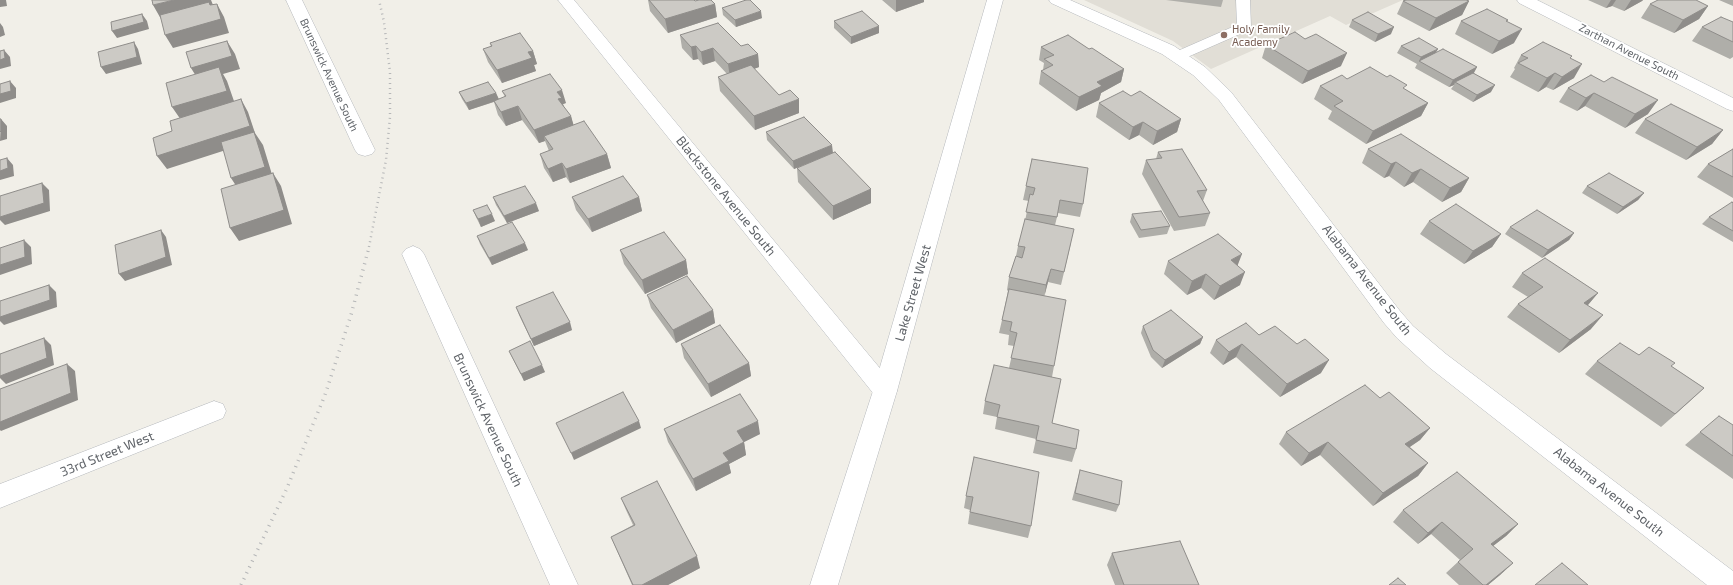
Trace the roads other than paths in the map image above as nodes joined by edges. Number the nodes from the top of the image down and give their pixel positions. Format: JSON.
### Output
{"nodes":[{"id":1,"x":294,"y":0,"type":"edge"},
{"id":2,"x":566,"y":0,"type":"edge"},
{"id":3,"x":995,"y":0,"type":"edge"},
{"id":4,"x":1057,"y":0,"type":"edge"},
{"id":5,"x":1243,"y":0,"type":"edge"},
{"id":6,"x":1525,"y":0,"type":"edge"},
{"id":7,"x":1178,"y":56,"type":"junction"},
{"id":8,"x":1733,"y":105,"type":"edge"},
{"id":9,"x":365,"y":150,"type":"dead end"},
{"id":10,"x":413,"y":254,"type":"dead end"},
{"id":11,"x":885,"y":391,"type":"junction"},
{"id":12,"x":214,"y":411,"type":"dead end"},
{"id":13,"x":0,"y":496,"type":"edge"},
{"id":14,"x":564,"y":585,"type":"edge"},
{"id":15,"x":824,"y":585,"type":"edge"},
{"id":16,"x":1729,"y":585,"type":"edge"}],
"edges":[{"from":1,"to":9,"type":"street","name":"Brunswick Avenue South"},
{"from":2,"to":11,"type":"street","name":"Blackstone Avenue South"},
{"from":3,"to":11,"type":"street","name":"Lake Street West"},
{"from":4,"to":7,"type":"street","name":"Alabama Avenue South"},
{"from":5,"to":7,"type":"lane"},
{"from":6,"to":8,"type":"street","name":"Zarthan Avenue South"},
{"from":7,"to":16,"type":"street","name":"Alabama Avenue South"},
{"from":10,"to":14,"type":"street","name":"Brunswick Avenue South"},
{"from":11,"to":15,"type":"street","name":"Lake Street West"},
{"from":12,"to":13,"type":"street","name":"33rd Street West"}]}
